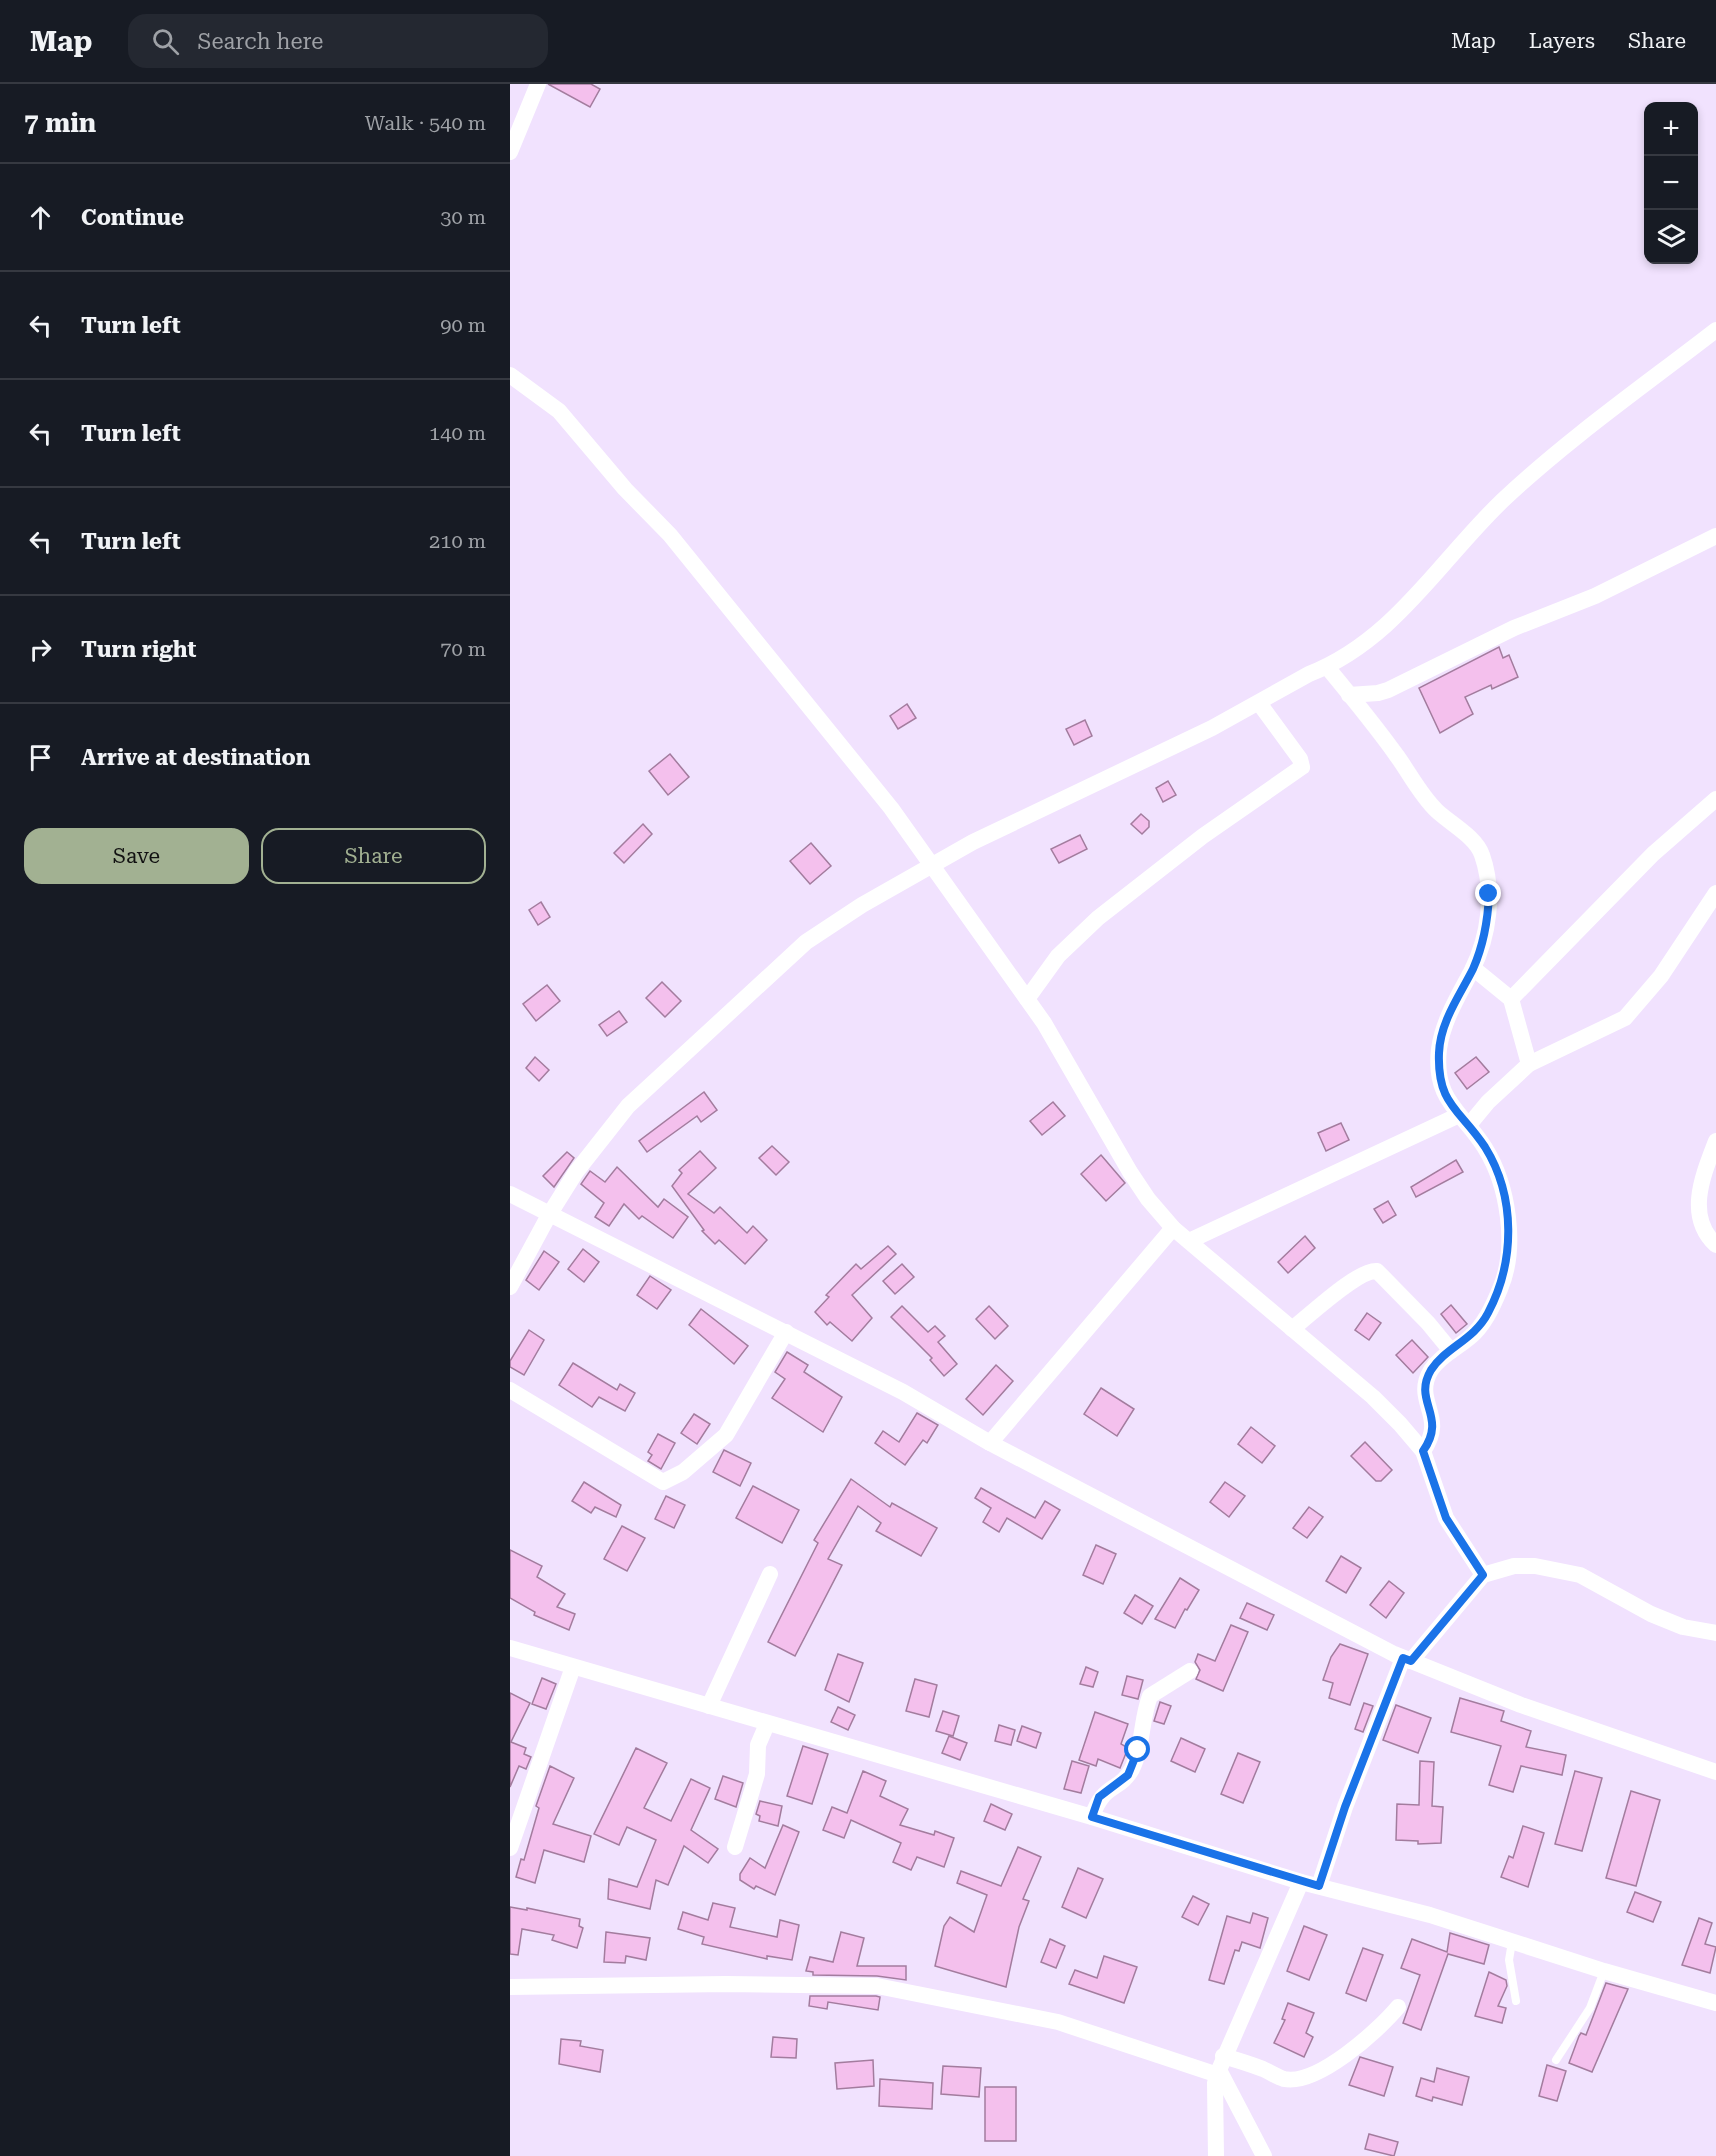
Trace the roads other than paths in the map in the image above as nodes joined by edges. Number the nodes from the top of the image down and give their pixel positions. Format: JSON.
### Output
{"nodes":[{"id":1,"x":538,"y":84,"type":"edge"},
{"id":2,"x":510,"y":152,"type":"edge"},
{"id":3,"x":1716,"y":330,"type":"edge"},
{"id":4,"x":510,"y":375,"type":"edge"},
{"id":5,"x":1716,"y":536,"type":"edge"},
{"id":6,"x":1326,"y":667,"type":"junction"},
{"id":7,"x":1349,"y":695,"type":"junction"},
{"id":8,"x":1259,"y":703,"type":"junction"},
{"id":9,"x":1716,"y":799,"type":"edge"},
{"id":10,"x":931,"y":866,"type":"junction"},
{"id":11,"x":1716,"y":893,"type":"edge"},
{"id":12,"x":1473,"y":968,"type":"junction"},
{"id":13,"x":1027,"y":999,"type":"junction"},
{"id":14,"x":1511,"y":999,"type":"junction"},
{"id":15,"x":1529,"y":1064,"type":"junction"},
{"id":16,"x":1463,"y":1120,"type":"junction"},
{"id":17,"x":1716,"y":1141,"type":"edge"},
{"id":18,"x":510,"y":1194,"type":"edge"},
{"id":19,"x":549,"y":1215,"type":"junction"},
{"id":20,"x":1173,"y":1228,"type":"junction"},
{"id":21,"x":1189,"y":1241,"type":"junction"},
{"id":22,"x":1716,"y":1245,"type":"edge"},
{"id":23,"x":510,"y":1287,"type":"edge"},
{"id":24,"x":1292,"y":1329,"type":"junction"},
{"id":25,"x":786,"y":1332,"type":"junction"},
{"id":26,"x":1451,"y":1351,"type":"junction"},
{"id":27,"x":510,"y":1390,"type":"edge"},
{"id":28,"x":990,"y":1443,"type":"junction"},
{"id":29,"x":1423,"y":1451,"type":"junction"},
{"id":30,"x":770,"y":1574,"type":"dead end"},
{"id":31,"x":1483,"y":1575,"type":"junction"},
{"id":32,"x":1716,"y":1633,"type":"edge"},
{"id":33,"x":510,"y":1647,"type":"edge"},
{"id":34,"x":1407,"y":1660,"type":"junction"},
{"id":35,"x":573,"y":1667,"type":"junction"},
{"id":36,"x":1190,"y":1671,"type":"dead end"},
{"id":37,"x":709,"y":1706,"type":"junction"},
{"id":38,"x":767,"y":1724,"type":"junction"},
{"id":39,"x":1716,"y":1772,"type":"edge"},
{"id":40,"x":1092,"y":1817,"type":"junction"},
{"id":41,"x":512,"y":1838,"type":"edge"},
{"id":42,"x":735,"y":1846,"type":"dead end"},
{"id":43,"x":1301,"y":1882,"type":"junction"},
{"id":44,"x":1319,"y":1886,"type":"junction"},
{"id":45,"x":1512,"y":1942,"type":"junction"},
{"id":46,"x":1604,"y":1971,"type":"junction"},
{"id":47,"x":510,"y":1987,"type":"edge"},
{"id":48,"x":1516,"y":2001,"type":"dead end"},
{"id":49,"x":1716,"y":2003,"type":"edge"},
{"id":50,"x":1398,"y":2007,"type":"dead end"},
{"id":51,"x":1556,"y":2060,"type":"dead end"},
{"id":52,"x":1220,"y":2067,"type":"junction"},
{"id":53,"x":1215,"y":2155,"type":"edge"},
{"id":54,"x":1264,"y":2156,"type":"edge"}],
"edges":[{"from":1,"to":2,"type":"street"},
{"from":3,"to":6,"type":"street"},
{"from":4,"to":10,"type":"street"},
{"from":5,"to":7,"type":"street"},
{"from":6,"to":7,"type":"street"},
{"from":6,"to":8,"type":"street"},
{"from":7,"to":12,"type":"street"},
{"from":8,"to":10,"type":"street"},
{"from":8,"to":13,"type":"street"},
{"from":9,"to":14,"type":"street"},
{"from":10,"to":13,"type":"street"},
{"from":10,"to":19,"type":"street"},
{"from":11,"to":15,"type":"street"},
{"from":12,"to":14,"type":"street"},
{"from":12,"to":16,"type":"street"},
{"from":13,"to":20,"type":"street"},
{"from":14,"to":15,"type":"street"},
{"from":15,"to":16,"type":"street"},
{"from":16,"to":21,"type":"street"},
{"from":16,"to":26,"type":"street"},
{"from":17,"to":22,"type":"street"},
{"from":18,"to":19,"type":"street"},
{"from":19,"to":23,"type":"street"},
{"from":19,"to":25,"type":"street"},
{"from":20,"to":21,"type":"street"},
{"from":20,"to":28,"type":"street"},
{"from":21,"to":24,"type":"street"},
{"from":24,"to":26,"type":"street"},
{"from":24,"to":29,"type":"street"},
{"from":25,"to":27,"type":"street"},
{"from":25,"to":28,"type":"street"},
{"from":26,"to":29,"type":"street"},
{"from":28,"to":34,"type":"street"},
{"from":29,"to":31,"type":"street"},
{"from":30,"to":37,"type":"street"},
{"from":31,"to":32,"type":"street"},
{"from":31,"to":34,"type":"street"},
{"from":33,"to":35,"type":"street"},
{"from":34,"to":39,"type":"street"},
{"from":34,"to":44,"type":"street"},
{"from":35,"to":37,"type":"street"},
{"from":35,"to":41,"type":"street"},
{"from":36,"to":40,"type":"street"},
{"from":37,"to":38,"type":"street"},
{"from":38,"to":40,"type":"street"},
{"from":38,"to":42,"type":"street"},
{"from":40,"to":43,"type":"street"},
{"from":43,"to":44,"type":"street"},
{"from":43,"to":52,"type":"street"},
{"from":44,"to":45,"type":"street"},
{"from":45,"to":46,"type":"street"},
{"from":45,"to":48,"type":"lane"},
{"from":46,"to":49,"type":"street"},
{"from":46,"to":51,"type":"lane"},
{"from":47,"to":52,"type":"street"},
{"from":50,"to":52,"type":"street"},
{"from":52,"to":53,"type":"street"},
{"from":52,"to":54,"type":"street"}]}
